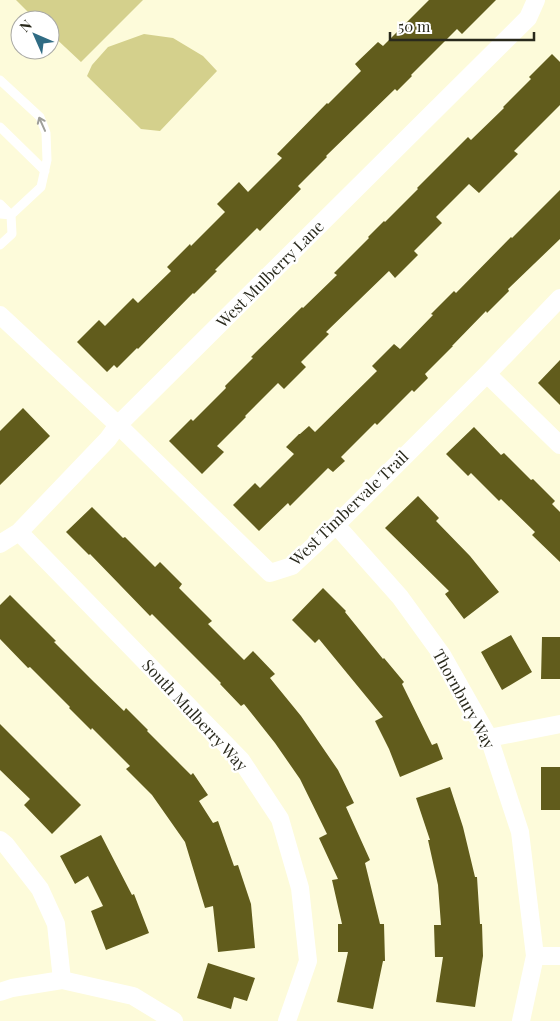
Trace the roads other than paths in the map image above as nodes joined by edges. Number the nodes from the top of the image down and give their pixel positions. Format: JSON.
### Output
{"nodes":[{"id":1,"x":536,"y":0,"type":"edge"},
{"id":2,"x":0,"y":80,"type":"edge"},
{"id":3,"x":0,"y":127,"type":"edge"},
{"id":4,"x":45,"y":171,"type":"junction"},
{"id":5,"x":0,"y":204,"type":"edge"},
{"id":6,"x":0,"y":214,"type":"edge"},
{"id":7,"x":11,"y":215,"type":"junction"},
{"id":8,"x":0,"y":245,"type":"edge"},
{"id":9,"x":560,"y":298,"type":"edge"},
{"id":10,"x":0,"y":315,"type":"edge"},
{"id":11,"x":487,"y":374,"type":"junction"},
{"id":12,"x":118,"y":425,"type":"junction"},
{"id":13,"x":560,"y":445,"type":"edge"},
{"id":14,"x":336,"y":525,"type":"junction"},
{"id":15,"x":19,"y":532,"type":"junction"},
{"id":16,"x":0,"y":544,"type":"edge"},
{"id":17,"x":560,"y":724,"type":"edge"},
{"id":18,"x":489,"y":738,"type":"junction"},
{"id":19,"x":0,"y":840,"type":"edge"},
{"id":20,"x":535,"y":956,"type":"junction"},
{"id":21,"x":560,"y":956,"type":"edge"},
{"id":22,"x":62,"y":980,"type":"junction"},
{"id":23,"x":0,"y":992,"type":"edge"},
{"id":24,"x":174,"y":1021,"type":"edge"},
{"id":25,"x":287,"y":1021,"type":"edge"},
{"id":26,"x":521,"y":1021,"type":"edge"}],
"edges":[{"from":1,"to":12,"type":"street","name":"West Mulberry Lane"},
{"from":4,"to":2,"type":"lane","one_way":true},
{"from":3,"to":4,"type":"lane"},
{"from":4,"to":7,"type":"lane"},
{"from":5,"to":7,"type":"lane"},
{"from":6,"to":7,"type":"lane"},
{"from":7,"to":8,"type":"lane"},
{"from":9,"to":11,"type":"street","name":"West Timbervale Trail"},
{"from":10,"to":12,"type":"street","name":"West Timbervale Trail"},
{"from":11,"to":13,"type":"street"},
{"from":11,"to":14,"type":"street","name":"West Timbervale Trail"},
{"from":12,"to":14,"type":"street","name":"West Timbervale Trail"},
{"from":12,"to":15,"type":"street","name":"West Mulberry Lane"},
{"from":14,"to":18,"type":"street","name":"Thornbury Way"},
{"from":15,"to":16,"type":"street","name":"West Mulberry Lane"},
{"from":15,"to":25,"type":"street","name":"South Mulberry Way"},
{"from":17,"to":18,"type":"street"},
{"from":18,"to":20,"type":"street","name":"Thornbury Way"},
{"from":19,"to":22,"type":"street"},
{"from":20,"to":21,"type":"street"},
{"from":20,"to":26,"type":"street","name":"Thornbury Way"},
{"from":22,"to":23,"type":"street"},
{"from":22,"to":24,"type":"street"}]}
